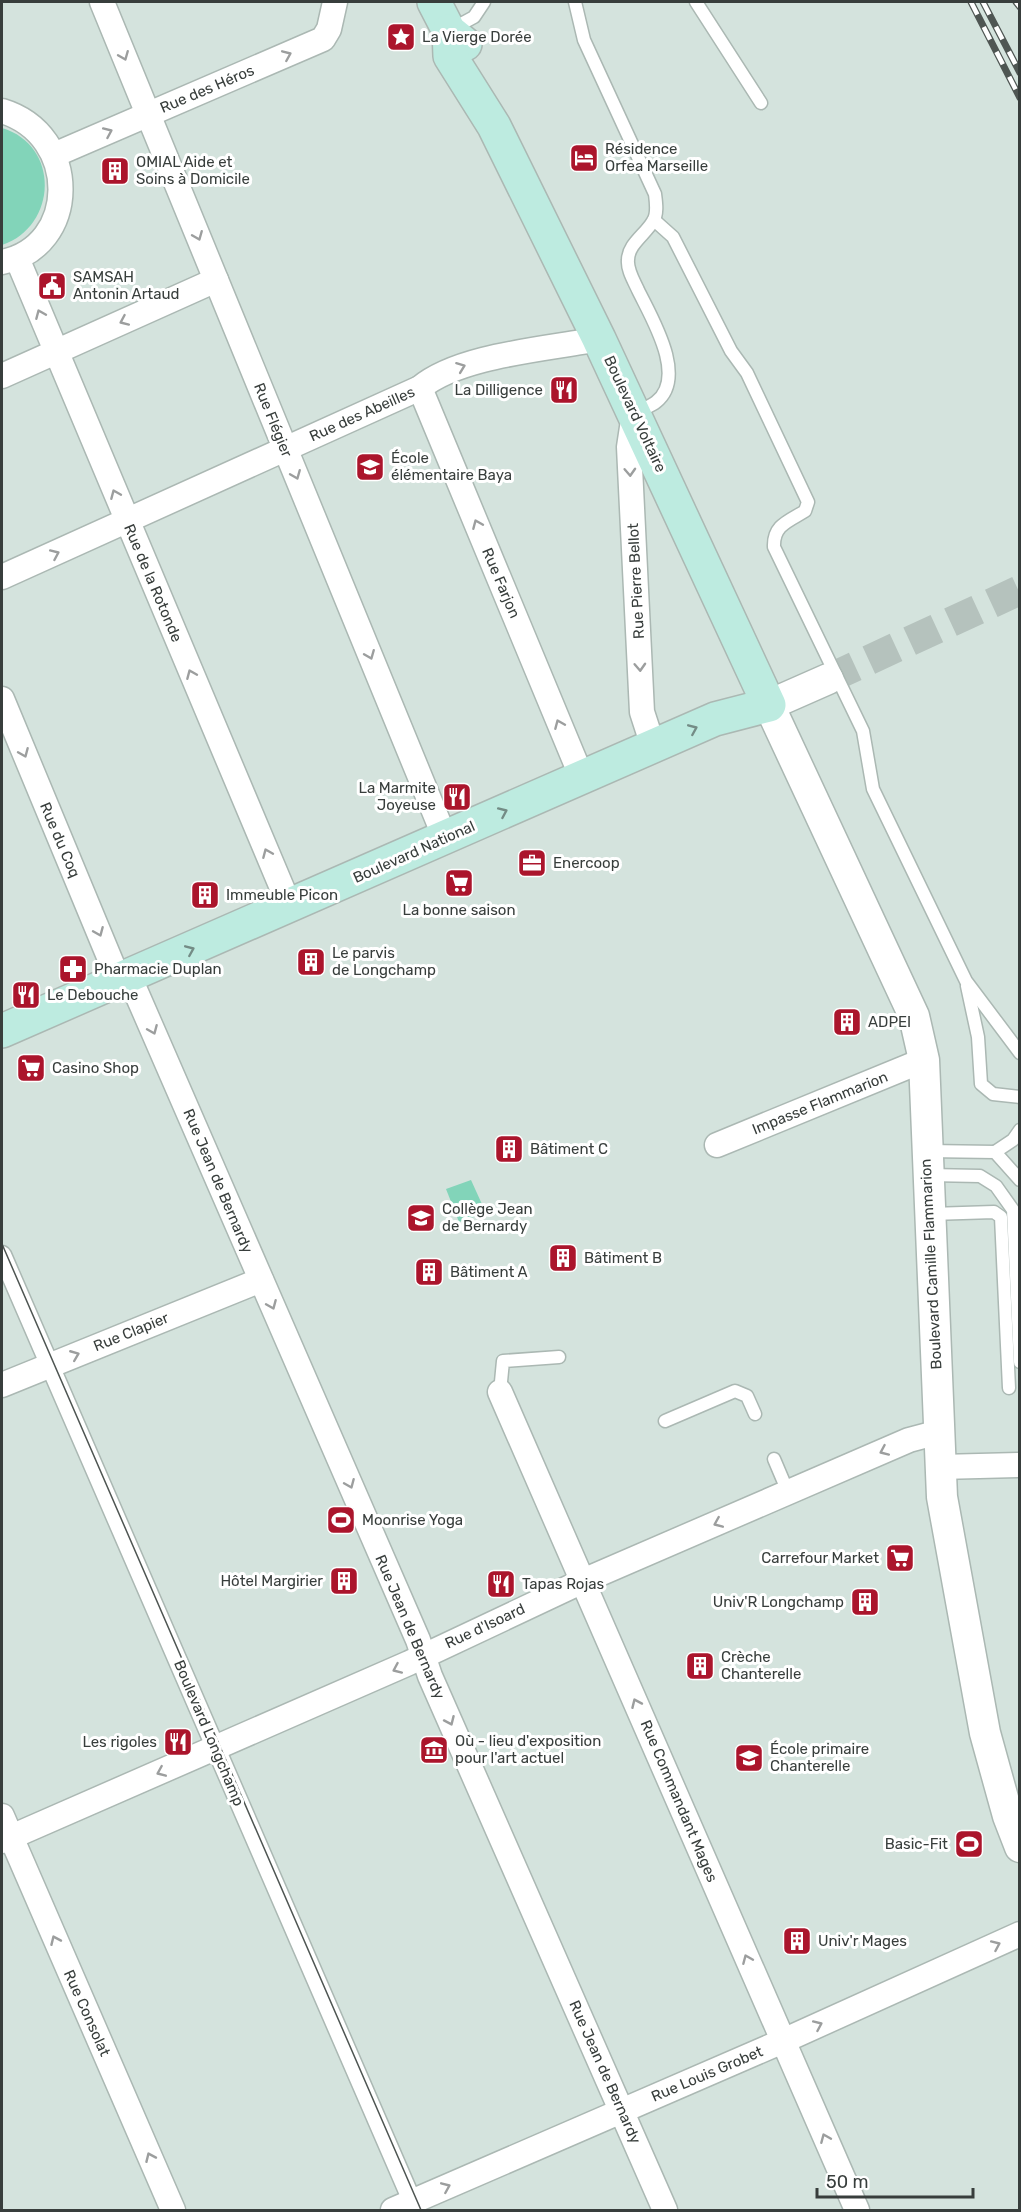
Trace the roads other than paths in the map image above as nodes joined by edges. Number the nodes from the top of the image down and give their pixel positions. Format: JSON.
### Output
{"nodes":[{"id":1,"x":102,"y":2,"type":"edge"},
{"id":2,"x":335,"y":2,"type":"edge"},
{"id":3,"x":434,"y":2,"type":"edge"},
{"id":4,"x":484,"y":2,"type":"edge"},
{"id":5,"x":575,"y":2,"type":"edge"},
{"id":6,"x":696,"y":2,"type":"edge"},
{"id":7,"x":449,"y":31,"type":"junction"},
{"id":8,"x":761,"y":103,"type":"dead end"},
{"id":9,"x":2,"y":111,"type":"edge"},
{"id":10,"x":148,"y":114,"type":"junction"},
{"id":11,"x":54,"y":155,"type":"junction"},
{"id":12,"x":654,"y":220,"type":"junction"},
{"id":13,"x":9,"y":260,"type":"edge"},
{"id":14,"x":216,"y":279,"type":"junction"},
{"id":15,"x":599,"y":339,"type":"junction"},
{"id":16,"x":56,"y":352,"type":"junction"},
{"id":17,"x":2,"y":376,"type":"edge"},
{"id":18,"x":420,"y":388,"type":"junction"},
{"id":19,"x":634,"y":414,"type":"junction"},
{"id":20,"x":286,"y":449,"type":"junction"},
{"id":21,"x":127,"y":522,"type":"junction"},
{"id":22,"x":2,"y":577,"type":"edge"},
{"id":23,"x":828,"y":679,"type":"tunnel mouth"},
{"id":24,"x":2,"y":699,"type":"edge"},
{"id":25,"x":769,"y":705,"type":"junction"},
{"id":26,"x":653,"y":746,"type":"junction"},
{"id":27,"x":582,"y":778,"type":"junction"},
{"id":28,"x":445,"y":838,"type":"junction"},
{"id":29,"x":290,"y":907,"type":"junction"},
{"id":30,"x":124,"y":978,"type":"junction"},
{"id":31,"x":966,"y":981,"type":"junction"},
{"id":32,"x":2,"y":1031,"type":"edge"},
{"id":33,"x":1020,"y":1053,"type":"edge"},
{"id":34,"x":924,"y":1060,"type":"junction"},
{"id":35,"x":1020,"y":1097,"type":"edge"},
{"id":36,"x":1020,"y":1130,"type":"edge"},
{"id":37,"x":717,"y":1145,"type":"dead end"},
{"id":38,"x":995,"y":1152,"type":"junction"},
{"id":39,"x":927,"y":1163,"type":"junction"},
{"id":40,"x":1020,"y":1180,"type":"edge"},
{"id":41,"x":929,"y":1214,"type":"junction"},
{"id":42,"x":2,"y":1255,"type":"edge"},
{"id":43,"x":261,"y":1280,"type":"junction"},
{"id":44,"x":559,"y":1358,"type":"dead end"},
{"id":45,"x":1020,"y":1362,"type":"edge"},
{"id":46,"x":50,"y":1366,"type":"junction"},
{"id":47,"x":2,"y":1385,"type":"edge"},
{"id":48,"x":1009,"y":1388,"type":"dead end"},
{"id":49,"x":500,"y":1392,"type":"joint"},
{"id":50,"x":755,"y":1414,"type":"dead end"},
{"id":51,"x":665,"y":1421,"type":"dead end"},
{"id":52,"x":939,"y":1432,"type":"junction"},
{"id":53,"x":774,"y":1459,"type":"dead end"},
{"id":54,"x":1020,"y":1465,"type":"edge"},
{"id":55,"x":940,"y":1467,"type":"junction"},
{"id":56,"x":788,"y":1492,"type":"junction"},
{"id":57,"x":583,"y":1581,"type":"junction"},
{"id":58,"x":423,"y":1656,"type":"junction"},
{"id":59,"x":216,"y":1749,"type":"junction"},
{"id":60,"x":5,"y":1831,"type":"edge"},
{"id":61,"x":1020,"y":1847,"type":"edge"},
{"id":62,"x":1020,"y":1934,"type":"edge"},
{"id":63,"x":783,"y":2041,"type":"junction"},
{"id":64,"x":622,"y":2110,"type":"junction"},
{"id":65,"x":407,"y":2208,"type":"edge"},
{"id":66,"x":173,"y":2211,"type":"edge"},
{"id":67,"x":665,"y":2211,"type":"edge"},
{"id":68,"x":857,"y":2211,"type":"edge"}],
"edges":[{"from":1,"to":10,"type":"street","name":"Rue Flégier","one_way":true},
{"from":10,"to":2,"type":"street","name":"Rue des Héros","one_way":true},
{"from":3,"to":7,"type":"main road","name":"Boulevard Voltaire"},
{"from":4,"to":7,"type":"lane"},
{"from":5,"to":12,"type":"lane"},
{"from":6,"to":8,"type":"lane"},
{"from":7,"to":15,"type":"main road","name":"Boulevard Voltaire"},
{"from":9,"to":11,"type":"street"},
{"from":11,"to":10,"type":"street","name":"Rue des Héros","one_way":true},
{"from":10,"to":14,"type":"street","name":"Rue Flégier","one_way":true},
{"from":11,"to":13,"type":"street"},
{"from":12,"to":19,"type":"lane"},
{"from":12,"to":31,"type":"lane"},
{"from":16,"to":13,"type":"street","name":"Rue de la Rotonde","one_way":true},
{"from":14,"to":16,"type":"street","one_way":true},
{"from":14,"to":20,"type":"street","name":"Rue Flégier"},
{"from":18,"to":15,"type":"street","name":"Rue des Abeilles","one_way":true},
{"from":15,"to":19,"type":"main road","name":"Boulevard Voltaire"},
{"from":16,"to":17,"type":"street"},
{"from":21,"to":16,"type":"street","name":"Rue de la Rotonde","one_way":true},
{"from":18,"to":20,"type":"street","name":"Rue des Abeilles"},
{"from":27,"to":18,"type":"street","name":"Rue Farjon","one_way":true},
{"from":19,"to":25,"type":"main road","name":"Boulevard Voltaire"},
{"from":19,"to":26,"type":"street","name":"Rue Pierre Bellot","one_way":true},
{"from":20,"to":21,"type":"street","name":"Rue des Abeilles"},
{"from":20,"to":28,"type":"street","name":"Rue Flégier","one_way":true},
{"from":22,"to":21,"type":"street","name":"Rue des Abeilles","one_way":true},
{"from":29,"to":21,"type":"street","name":"Rue de la Rotonde","one_way":true},
{"from":23,"to":25,"type":"street","name":"Boulevard National"},
{"from":24,"to":30,"type":"street","name":"Rue du Coq","one_way":true},
{"from":26,"to":25,"type":"main road","name":"Boulevard National","one_way":true},
{"from":25,"to":34,"type":"street","name":"Boulevard Camille Flammarion"},
{"from":26,"to":27,"type":"main road","name":"Boulevard National"},
{"from":28,"to":27,"type":"main road","name":"Boulevard National","one_way":true},
{"from":28,"to":29,"type":"main road","name":"Boulevard National"},
{"from":30,"to":29,"type":"main road","name":"Boulevard National","one_way":true},
{"from":30,"to":32,"type":"main road","name":"Boulevard National"},
{"from":30,"to":43,"type":"street","name":"Rue Jean de Bernardy","one_way":true},
{"from":31,"to":33,"type":"lane"},
{"from":31,"to":35,"type":"lane"},
{"from":34,"to":37,"type":"street","name":"Impasse Flammarion"},
{"from":34,"to":39,"type":"street","name":"Boulevard Camille Flammarion"},
{"from":36,"to":38,"type":"lane"},
{"from":38,"to":39,"type":"lane"},
{"from":38,"to":40,"type":"lane"},
{"from":39,"to":41,"type":"street","name":"Boulevard Camille Flammarion"},
{"from":39,"to":45,"type":"lane"},
{"from":41,"to":48,"type":"lane"},
{"from":41,"to":52,"type":"street","name":"Boulevard Camille Flammarion"},
{"from":42,"to":46,"type":"street","name":"Boulevard Longchamp"},
{"from":46,"to":43,"type":"street","name":"Rue Clapier","one_way":true},
{"from":43,"to":58,"type":"street","name":"Rue Jean de Bernardy","one_way":true},
{"from":44,"to":49,"type":"lane"},
{"from":46,"to":47,"type":"street","name":"Rue Clapier"},
{"from":46,"to":59,"type":"street","name":"Boulevard Longchamp"},
{"from":49,"to":57,"type":"street","name":"Rue Commandant Mages"},
{"from":50,"to":51,"type":"lane"},
{"from":52,"to":55,"type":"street","name":"Boulevard Camille Flammarion"},
{"from":52,"to":56,"type":"street","name":"Rue d'Isoard","one_way":true},
{"from":53,"to":56,"type":"lane"},
{"from":54,"to":55,"type":"street"},
{"from":55,"to":61,"type":"street","name":"Boulevard Camille Flammarion"},
{"from":56,"to":57,"type":"street","name":"Rue d'Isoard","one_way":true},
{"from":57,"to":58,"type":"street","name":"Rue d'Isoard"},
{"from":63,"to":57,"type":"street","name":"Rue Commandant Mages","one_way":true},
{"from":58,"to":59,"type":"street","name":"Rue d'Isoard","one_way":true},
{"from":58,"to":64,"type":"street","name":"Rue Jean de Bernardy","one_way":true},
{"from":59,"to":60,"type":"street","name":"Rue d'Isoard","one_way":true},
{"from":59,"to":65,"type":"street","name":"Boulevard Longchamp"},
{"from":66,"to":60,"type":"street","name":"Rue Consolat","one_way":true},
{"from":63,"to":62,"type":"street","name":"Rue Louis Grobet","one_way":true},
{"from":63,"to":64,"type":"street","name":"Rue Louis Grobet"},
{"from":68,"to":63,"type":"street","name":"Rue Commandant Mages","one_way":true},
{"from":65,"to":64,"type":"street","name":"Rue Louis Grobet","one_way":true},
{"from":64,"to":67,"type":"street","name":"Rue Jean de Bernardy"}]}
